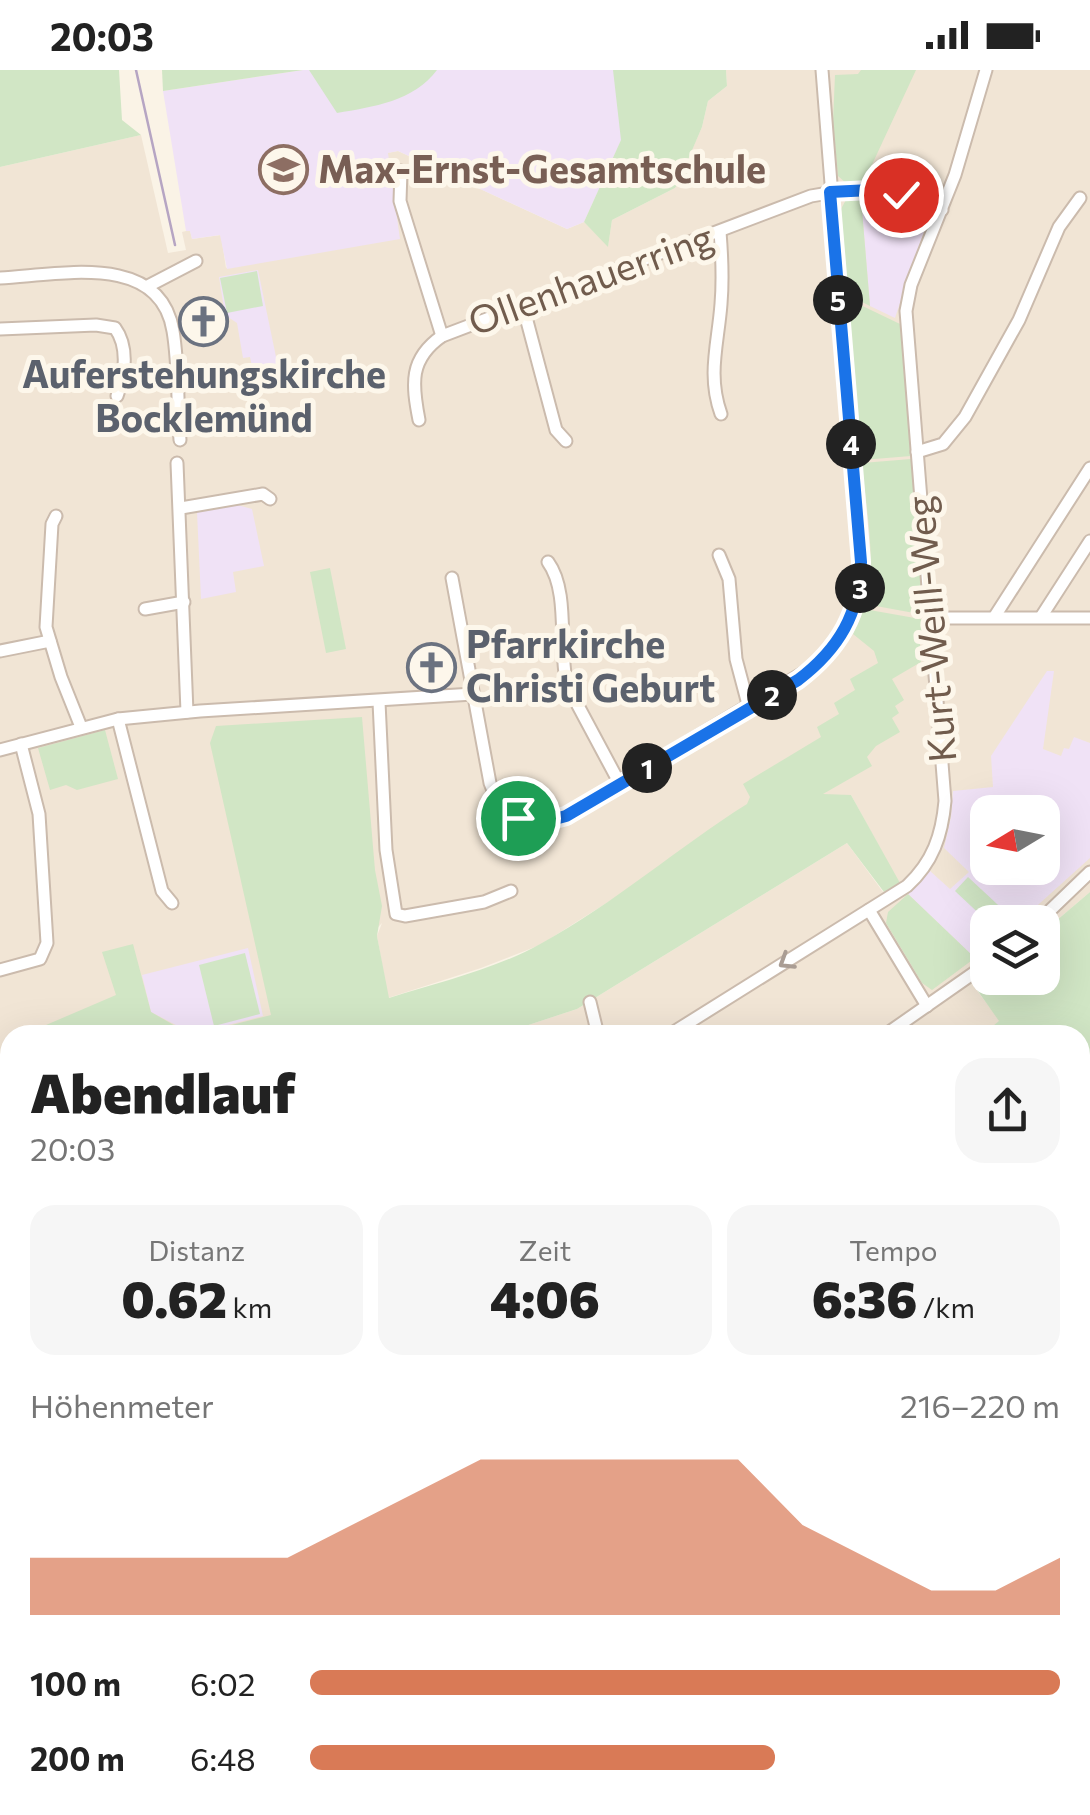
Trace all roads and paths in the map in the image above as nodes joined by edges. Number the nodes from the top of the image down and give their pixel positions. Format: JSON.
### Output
{"nodes":[{"id":1,"x":822,"y":70,"type":"edge"},
{"id":2,"x":986,"y":70,"type":"edge"},
{"id":3,"x":401,"y":171,"type":"dead end"},
{"id":4,"x":830,"y":192,"type":"junction"},
{"id":5,"x":1080,"y":198,"type":"dead end"},
{"id":6,"x":942,"y":210,"type":"junction"},
{"id":7,"x":720,"y":232,"type":"junction"},
{"id":8,"x":196,"y":261,"type":"dead end"},
{"id":9,"x":0,"y":278,"type":"edge"},
{"id":10,"x":148,"y":286,"type":"junction"},
{"id":11,"x":523,"y":306,"type":"junction"},
{"id":12,"x":0,"y":329,"type":"edge"},
{"id":13,"x":442,"y":336,"type":"junction"},
{"id":14,"x":117,"y":396,"type":"dead end"},
{"id":15,"x":721,"y":414,"type":"dead end"},
{"id":16,"x":419,"y":420,"type":"dead end"},
{"id":17,"x":180,"y":440,"type":"dead end"},
{"id":18,"x":566,"y":441,"type":"dead end"},
{"id":19,"x":917,"y":452,"type":"junction"},
{"id":20,"x":178,"y":462,"type":"dead end"},
{"id":21,"x":1090,"y":468,"type":"edge"},
{"id":22,"x":270,"y":499,"type":"dead end"},
{"id":23,"x":181,"y":508,"type":"junction"},
{"id":24,"x":56,"y":516,"type":"dead end"},
{"id":25,"x":1090,"y":540,"type":"edge"},
{"id":26,"x":719,"y":555,"type":"dead end"},
{"id":27,"x":548,"y":562,"type":"dead end"},
{"id":28,"x":452,"y":578,"type":"dead end"},
{"id":29,"x":184,"y":602,"type":"junction"},
{"id":30,"x":145,"y":609,"type":"dead end"},
{"id":31,"x":995,"y":616,"type":"junction"},
{"id":32,"x":1041,"y":616,"type":"junction"},
{"id":33,"x":933,"y":618,"type":"junction"},
{"id":34,"x":1090,"y":618,"type":"edge"},
{"id":35,"x":50,"y":642,"type":"junction"},
{"id":36,"x":0,"y":651,"type":"edge"},
{"id":37,"x":474,"y":694,"type":"junction"},
{"id":38,"x":379,"y":702,"type":"junction"},
{"id":39,"x":749,"y":708,"type":"junction"},
{"id":40,"x":187,"y":712,"type":"junction"},
{"id":41,"x":118,"y":720,"type":"junction"},
{"id":42,"x":81,"y":728,"type":"junction"},
{"id":43,"x":21,"y":744,"type":"junction"},
{"id":44,"x":0,"y":750,"type":"edge"},
{"id":45,"x":620,"y":784,"type":"junction"},
{"id":46,"x":1090,"y":872,"type":"edge"},
{"id":47,"x":511,"y":891,"type":"dead end"},
{"id":48,"x":172,"y":902,"type":"dead end"},
{"id":49,"x":1056,"y":905,"type":"edge"},
{"id":50,"x":868,"y":910,"type":"junction"},
{"id":51,"x":0,"y":970,"type":"edge"},
{"id":52,"x":970,"y":976,"type":"edge"},
{"id":53,"x":590,"y":1002,"type":"dead end"},
{"id":54,"x":927,"y":1006,"type":"junction"},
{"id":55,"x":596,"y":1025,"type":"edge"},
{"id":56,"x":685,"y":1025,"type":"edge"},
{"id":57,"x":899,"y":1025,"type":"edge"}],
"edges":[{"from":1,"to":4,"type":"street"},
{"from":2,"to":6,"type":"street","name":"Kurt-Weill-Weg"},
{"from":3,"to":13,"type":"street"},
{"from":4,"to":6,"type":"street"},
{"from":4,"to":7,"type":"street","name":"Ollenhauerring"},
{"from":4,"to":39,"type":"street"},
{"from":5,"to":19,"type":"street"},
{"from":6,"to":19,"type":"street","name":"Kurt-Weill-Weg"},
{"from":7,"to":11,"type":"street","name":"Ollenhauerring"},
{"from":7,"to":15,"type":"street"},
{"from":8,"to":10,"type":"street"},
{"from":9,"to":10,"type":"street"},
{"from":10,"to":17,"type":"street"},
{"from":11,"to":13,"type":"street","name":"Ollenhauerring"},
{"from":11,"to":18,"type":"street"},
{"from":12,"to":14,"type":"street"},
{"from":13,"to":16,"type":"street","name":"Ollenhauerring"},
{"from":19,"to":33,"type":"street","name":"Kurt-Weill-Weg"},
{"from":20,"to":23,"type":"street"},
{"from":21,"to":31,"type":"street"},
{"from":22,"to":23,"type":"street"},
{"from":23,"to":29,"type":"street"},
{"from":24,"to":35,"type":"street"},
{"from":25,"to":32,"type":"street"},
{"from":26,"to":39,"type":"street"},
{"from":27,"to":45,"type":"street"},
{"from":28,"to":37,"type":"street"},
{"from":29,"to":30,"type":"street"},
{"from":29,"to":40,"type":"street"},
{"from":31,"to":32,"type":"street"},
{"from":31,"to":33,"type":"street"},
{"from":32,"to":34,"type":"street"},
{"from":33,"to":50,"type":"street","name":"Kurt-Weill-Weg"},
{"from":35,"to":36,"type":"street"},
{"from":35,"to":42,"type":"street"},
{"from":37,"to":38,"type":"street"},
{"from":37,"to":45,"type":"street"},
{"from":38,"to":40,"type":"street"},
{"from":38,"to":47,"type":"street"},
{"from":39,"to":45,"type":"street"},
{"from":40,"to":41,"type":"street"},
{"from":41,"to":42,"type":"street"},
{"from":41,"to":48,"type":"street"},
{"from":42,"to":43,"type":"street"},
{"from":43,"to":44,"type":"street"},
{"from":43,"to":51,"type":"street"},
{"from":46,"to":49,"type":"street"},
{"from":50,"to":54,"type":"street"},
{"from":50,"to":56,"type":"street","name":"Kurt-Weill-Weg","one_way":true},
{"from":52,"to":54,"type":"street"},
{"from":53,"to":55,"type":"street"},
{"from":54,"to":57,"type":"street"}]}
